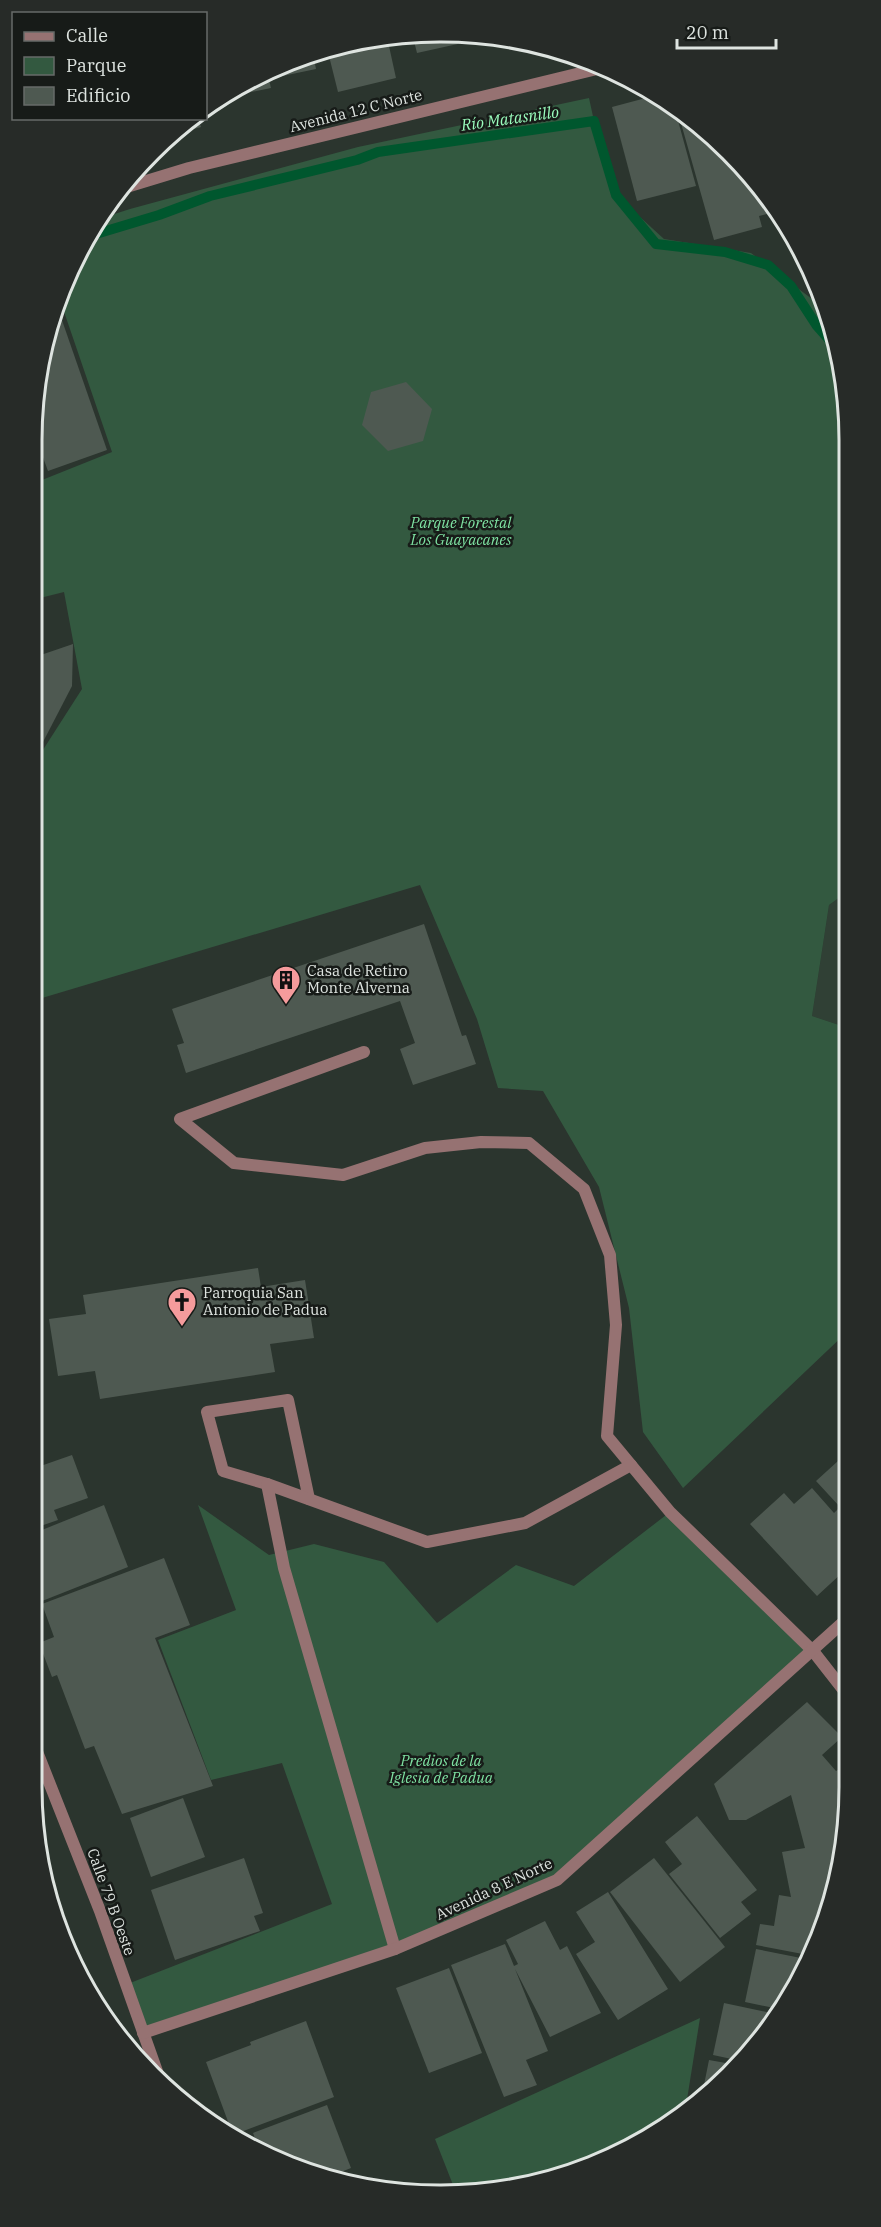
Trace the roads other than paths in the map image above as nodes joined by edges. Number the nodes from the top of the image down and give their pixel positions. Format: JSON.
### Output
{"nodes":[{"id":1,"x":590,"y":71,"type":"edge"},
{"id":2,"x":136,"y":184,"type":"edge"},
{"id":3,"x":364,"y":1052,"type":"dead end"},
{"id":4,"x":631,"y":1465,"type":"junction"},
{"id":5,"x":267,"y":1484,"type":"junction"},
{"id":6,"x":309,"y":1499,"type":"junction"},
{"id":7,"x":839,"y":1626,"type":"edge"},
{"id":8,"x":813,"y":1651,"type":"junction"},
{"id":9,"x":839,"y":1684,"type":"edge"},
{"id":10,"x":42,"y":1764,"type":"edge"},
{"id":11,"x":395,"y":1949,"type":"junction"},
{"id":12,"x":142,"y":2034,"type":"junction"},
{"id":13,"x":153,"y":2062,"type":"edge"}],
"edges":[{"from":1,"to":2,"type":"street","name":"Avenida 12 C Norte"},
{"from":3,"to":4,"type":"street"},
{"from":4,"to":6,"type":"street"},
{"from":4,"to":8,"type":"street"},
{"from":5,"to":6,"type":"street"},
{"from":5,"to":6,"type":"street"},
{"from":5,"to":11,"type":"street"},
{"from":7,"to":8,"type":"street","name":"Avenida 8 E Norte"},
{"from":8,"to":9,"type":"street"},
{"from":8,"to":11,"type":"street","name":"Avenida 8 E Norte"},
{"from":10,"to":12,"type":"street","name":"Calle 79 B Oeste"},
{"from":11,"to":12,"type":"street","name":"Avenida 8 E Norte"},
{"from":12,"to":13,"type":"street","name":"Calle 79 B Oeste"}]}
